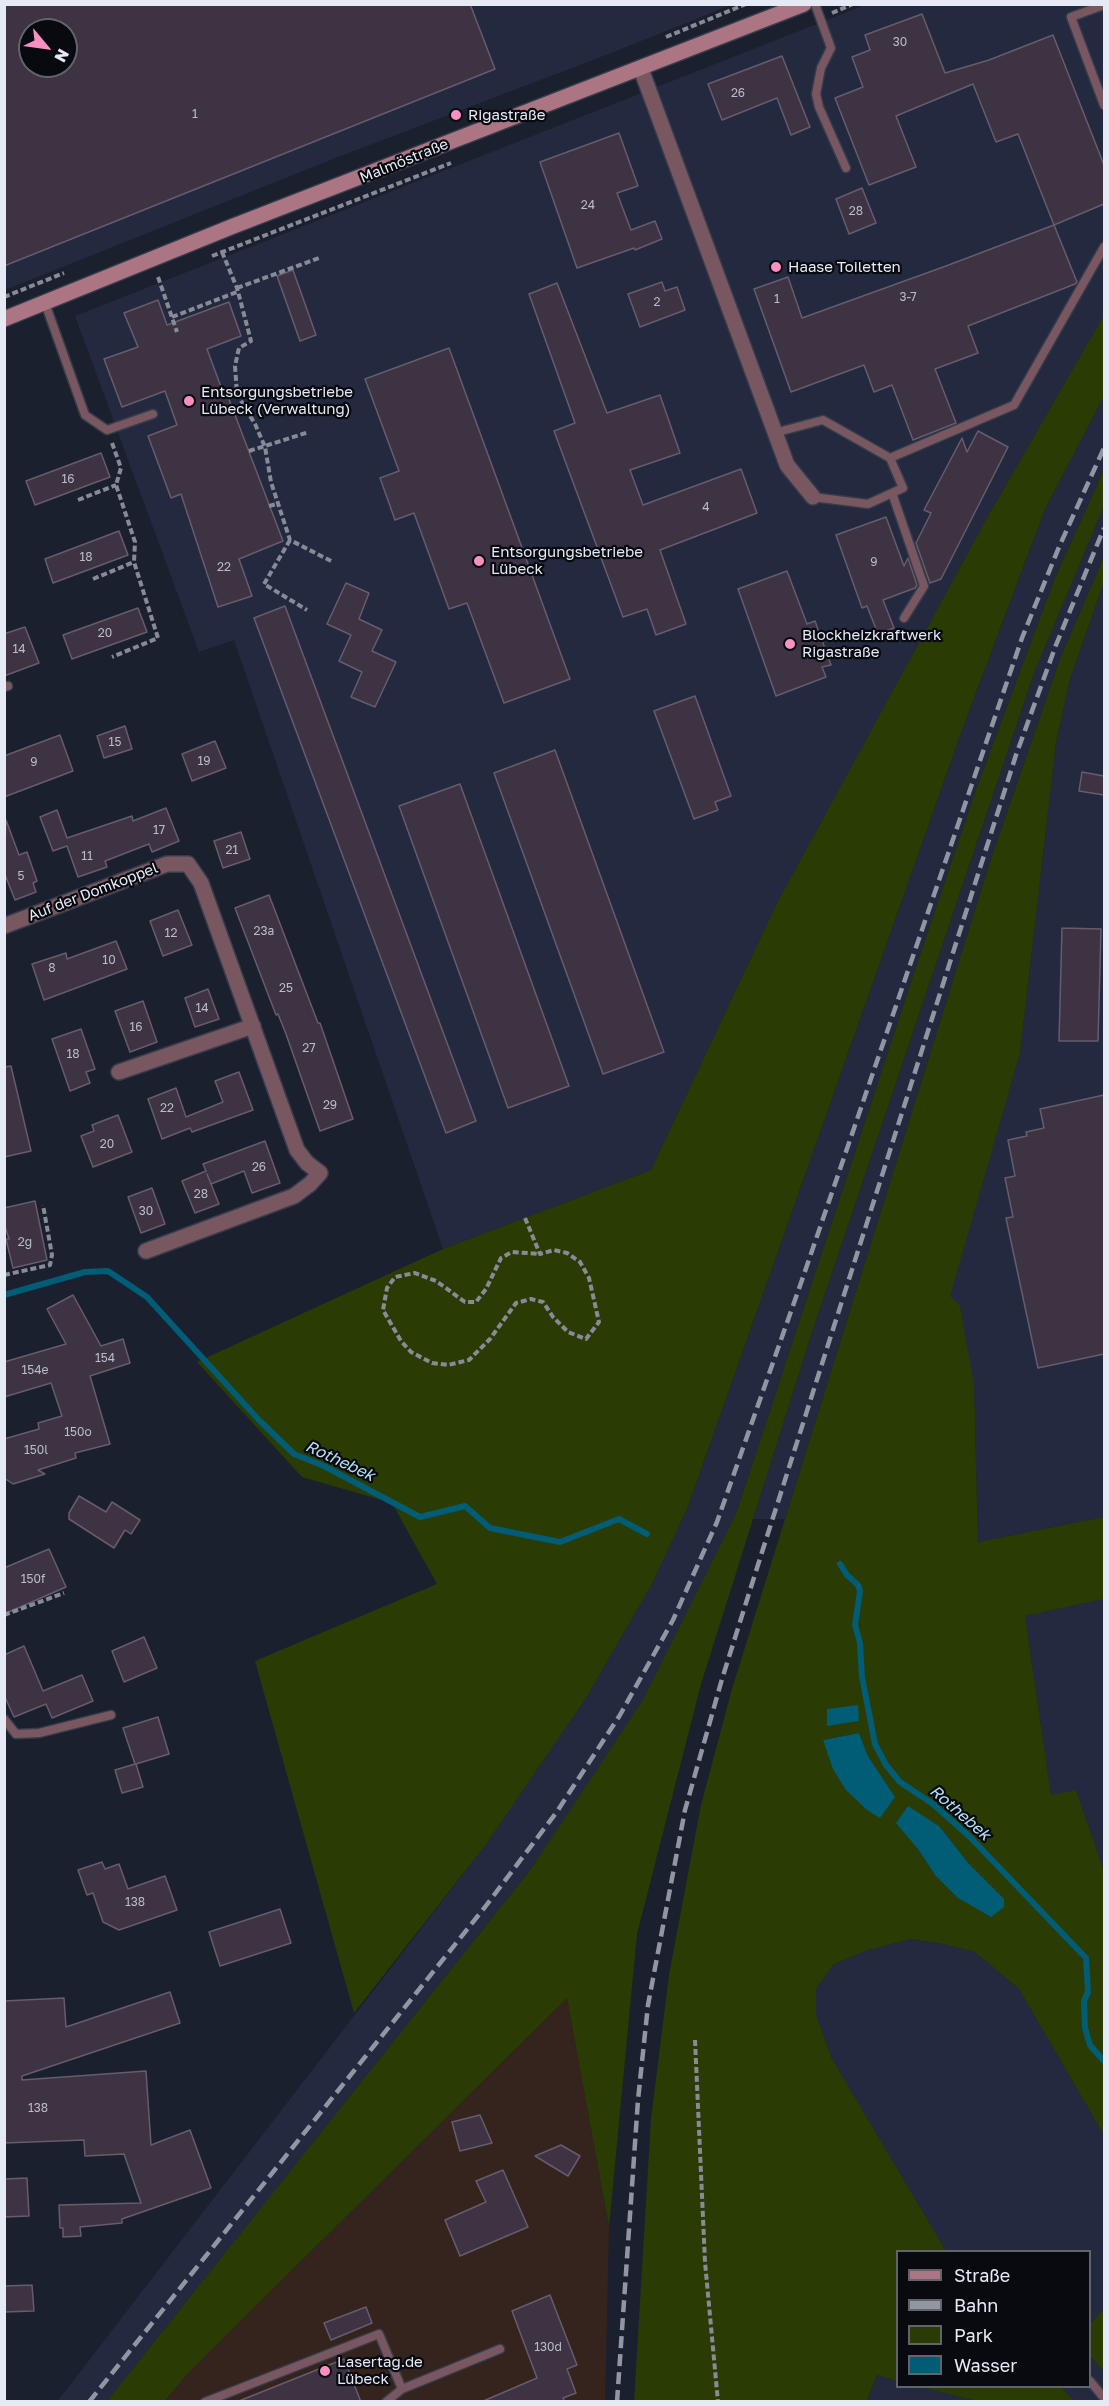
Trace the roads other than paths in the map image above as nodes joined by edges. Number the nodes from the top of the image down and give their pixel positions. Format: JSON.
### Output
{"nodes":[{"id":1,"x":804,"y":4,"type":"edge"},
{"id":2,"x":815,"y":4,"type":"edge"},
{"id":3,"x":1104,"y":5,"type":"edge"},
{"id":4,"x":641,"y":69,"type":"junction"},
{"id":5,"x":1104,"y":105,"type":"edge"},
{"id":6,"x":846,"y":168,"type":"dead end"},
{"id":7,"x":1104,"y":248,"type":"edge"},
{"id":8,"x":45,"y":303,"type":"junction"},
{"id":9,"x":4,"y":319,"type":"edge"},
{"id":10,"x":153,"y":414,"type":"dead end"},
{"id":11,"x":774,"y":433,"type":"junction"},
{"id":12,"x":890,"y":458,"type":"junction"},
{"id":13,"x":892,"y":494,"type":"junction"},
{"id":14,"x":813,"y":497,"type":"joint"},
{"id":15,"x":903,"y":618,"type":"dead end"},
{"id":16,"x":4,"y":926,"type":"edge"},
{"id":17,"x":253,"y":1026,"type":"junction"},
{"id":18,"x":119,"y":1072,"type":"dead end"},
{"id":19,"x":146,"y":1251,"type":"dead end"},
{"id":20,"x":111,"y":1714,"type":"dead end"},
{"id":21,"x":4,"y":1719,"type":"edge"},
{"id":22,"x":500,"y":2349,"type":"dead end"},
{"id":23,"x":1091,"y":2383,"type":"edge"},
{"id":24,"x":402,"y":2389,"type":"junction"},
{"id":25,"x":1104,"y":2398,"type":"edge"},
{"id":26,"x":205,"y":2402,"type":"edge"},
{"id":27,"x":386,"y":2402,"type":"edge"}],
"edges":[{"from":1,"to":4,"type":"street","name":"Malmöstraße"},
{"from":2,"to":6,"type":"lane"},
{"from":3,"to":5,"type":"lane"},
{"from":4,"to":8,"type":"street","name":"Malmöstraße"},
{"from":4,"to":11,"type":"street"},
{"from":7,"to":12,"type":"lane"},
{"from":8,"to":9,"type":"street","name":"Malmöstraße"},
{"from":8,"to":10,"type":"lane"},
{"from":11,"to":12,"type":"lane"},
{"from":11,"to":14,"type":"street"},
{"from":12,"to":13,"type":"lane"},
{"from":13,"to":14,"type":"lane"},
{"from":13,"to":15,"type":"lane"},
{"from":16,"to":17,"type":"street","name":"Auf der Domkoppel"},
{"from":17,"to":18,"type":"street"},
{"from":17,"to":19,"type":"street","name":"Auf der Domkoppel"},
{"from":20,"to":21,"type":"lane"},
{"from":22,"to":24,"type":"lane"},
{"from":23,"to":25,"type":"lane"},
{"from":24,"to":26,"type":"lane"},
{"from":24,"to":27,"type":"lane"}]}
